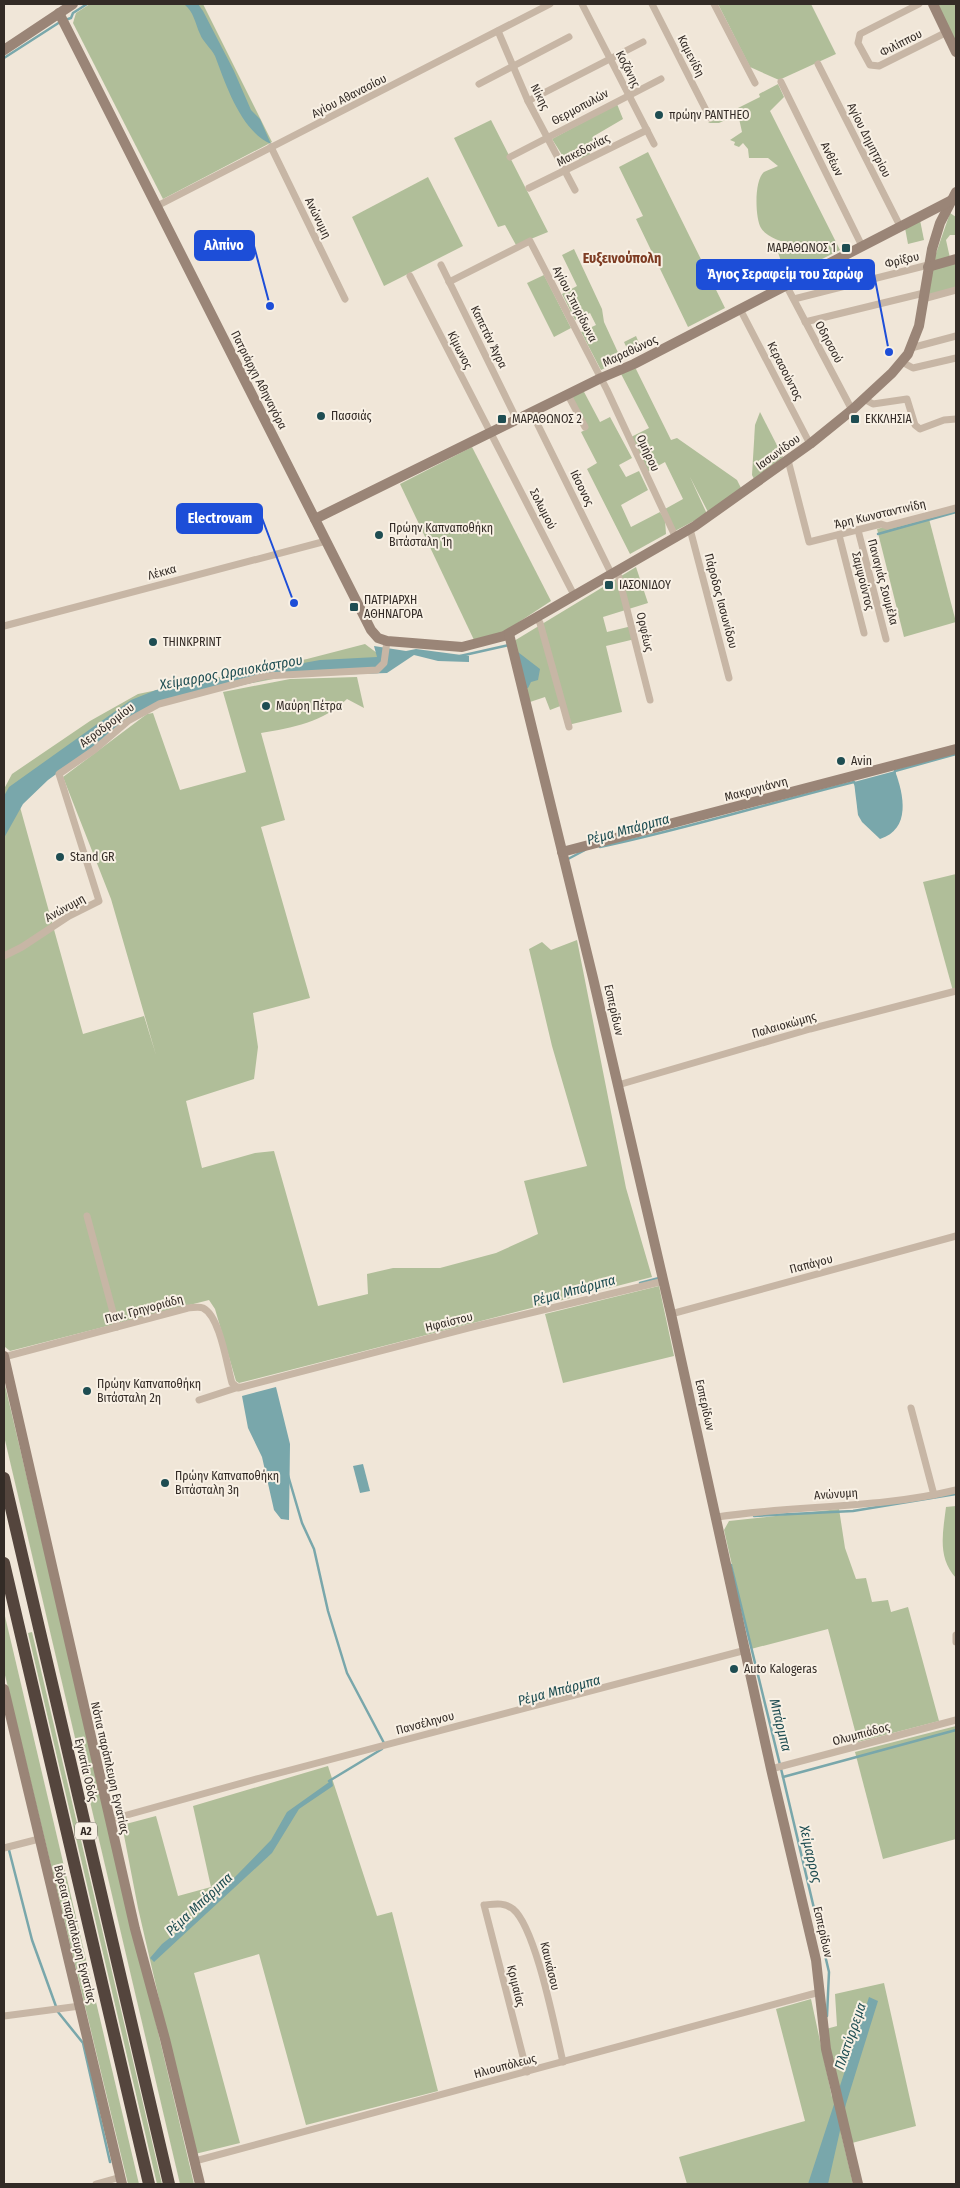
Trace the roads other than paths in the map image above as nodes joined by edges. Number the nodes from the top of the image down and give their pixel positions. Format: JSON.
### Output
{"nodes":[{"id":1,"x":73,"y":4,"type":"edge"},
{"id":2,"x":550,"y":4,"type":"edge"},
{"id":3,"x":582,"y":4,"type":"edge"},
{"id":4,"x":652,"y":4,"type":"edge"},
{"id":5,"x":714,"y":4,"type":"edge"},
{"id":6,"x":919,"y":4,"type":"edge"},
{"id":7,"x":933,"y":4,"type":"edge"},
{"id":8,"x":59,"y":13,"type":"junction"},
{"id":9,"x":498,"y":31,"type":"junction"},
{"id":10,"x":947,"y":32,"type":"junction"},
{"id":11,"x":569,"y":37,"type":"dead end"},
{"id":12,"x":643,"y":42,"type":"dead end"},
{"id":13,"x":4,"y":50,"type":"edge"},
{"id":14,"x":956,"y":52,"type":"edge"},
{"id":15,"x":610,"y":59,"type":"junction"},
{"id":16,"x":818,"y":64,"type":"dead end"},
{"id":17,"x":512,"y":66,"type":"junction"},
{"id":18,"x":661,"y":79,"type":"dead end"},
{"id":19,"x":781,"y":82,"type":"dead end"},
{"id":20,"x":755,"y":83,"type":"dead end"},
{"id":21,"x":480,"y":84,"type":"dead end"},
{"id":22,"x":628,"y":95,"type":"junction"},
{"id":23,"x":528,"y":101,"type":"junction"},
{"id":24,"x":710,"y":118,"type":"dead end"},
{"id":25,"x":646,"y":130,"type":"junction"},
{"id":26,"x":548,"y":137,"type":"junction"},
{"id":27,"x":654,"y":144,"type":"dead end"},
{"id":28,"x":271,"y":147,"type":"junction"},
{"id":29,"x":510,"y":156,"type":"dead end"},
{"id":30,"x":566,"y":171,"type":"junction"},
{"id":31,"x":528,"y":188,"type":"dead end"},
{"id":32,"x":575,"y":190,"type":"dead end"},
{"id":33,"x":954,"y":196,"type":"edge"},
{"id":34,"x":157,"y":206,"type":"junction"},
{"id":35,"x":928,"y":212,"type":"junction"},
{"id":36,"x":940,"y":223,"type":"junction"},
{"id":37,"x":900,"y":226,"type":"junction"},
{"id":38,"x":862,"y":246,"type":"junction"},
{"id":39,"x":956,"y":259,"type":"edge"},
{"id":40,"x":441,"y":265,"type":"dead end"},
{"id":41,"x":928,"y":266,"type":"junction"},
{"id":42,"x":410,"y":276,"type":"dead end"},
{"id":43,"x":449,"y":282,"type":"junction"},
{"id":44,"x":786,"y":285,"type":"junction"},
{"id":45,"x":956,"y":290,"type":"edge"},
{"id":46,"x":924,"y":296,"type":"junction"},
{"id":47,"x":794,"y":299,"type":"junction"},
{"id":48,"x":345,"y":300,"type":"dead end"},
{"id":49,"x":740,"y":309,"type":"junction"},
{"id":50,"x":806,"y":322,"type":"junction"},
{"id":51,"x":956,"y":336,"type":"edge"},
{"id":52,"x":911,"y":348,"type":"junction"},
{"id":53,"x":956,"y":358,"type":"edge"},
{"id":54,"x":902,"y":362,"type":"junction"},
{"id":55,"x":601,"y":378,"type":"junction"},
{"id":56,"x":568,"y":395,"type":"junction"},
{"id":57,"x":864,"y":399,"type":"junction"},
{"id":58,"x":852,"y":410,"type":"junction"},
{"id":59,"x":532,"y":413,"type":"junction"},
{"id":60,"x":956,"y":419,"type":"edge"},
{"id":61,"x":517,"y":420,"type":"junction"},
{"id":62,"x":585,"y":427,"type":"dead end"},
{"id":63,"x":492,"y":433,"type":"junction"},
{"id":64,"x":810,"y":444,"type":"junction"},
{"id":65,"x":788,"y":460,"type":"junction"},
{"id":66,"x":956,"y":508,"type":"edge"},
{"id":67,"x":315,"y":519,"type":"junction"},
{"id":68,"x":690,"y":529,"type":"junction"},
{"id":69,"x":858,"y":530,"type":"junction"},
{"id":70,"x":839,"y":535,"type":"junction"},
{"id":71,"x":676,"y":538,"type":"junction"},
{"id":72,"x":326,"y":540,"type":"junction"},
{"id":73,"x":614,"y":572,"type":"junction"},
{"id":74,"x":574,"y":595,"type":"junction"},
{"id":75,"x":536,"y":617,"type":"junction"},
{"id":76,"x":4,"y":626,"type":"edge"},
{"id":77,"x":864,"y":633,"type":"dead end"},
{"id":78,"x":508,"y":634,"type":"junction"},
{"id":79,"x":886,"y":639,"type":"dead end"},
{"id":80,"x":387,"y":642,"type":"junction"},
{"id":81,"x":729,"y":678,"type":"dead end"},
{"id":82,"x":650,"y":700,"type":"dead end"},
{"id":83,"x":569,"y":728,"type":"dead end"},
{"id":84,"x":956,"y":749,"type":"edge"},
{"id":85,"x":59,"y":774,"type":"joint"},
{"id":86,"x":562,"y":852,"type":"junction"},
{"id":87,"x":4,"y":956,"type":"edge"},
{"id":88,"x":956,"y":991,"type":"edge"},
{"id":89,"x":618,"y":1085,"type":"junction"},
{"id":90,"x":87,"y":1216,"type":"dead end"},
{"id":91,"x":956,"y":1236,"type":"edge"},
{"id":92,"x":664,"y":1281,"type":"junction"},
{"id":93,"x":671,"y":1314,"type":"junction"},
{"id":94,"x":117,"y":1327,"type":"junction"},
{"id":95,"x":4,"y":1356,"type":"edge"},
{"id":96,"x":239,"y":1387,"type":"junction"},
{"id":97,"x":199,"y":1400,"type":"dead end"},
{"id":98,"x":911,"y":1408,"type":"dead end"},
{"id":99,"x":4,"y":1478,"type":"edge"},
{"id":100,"x":956,"y":1490,"type":"edge"},
{"id":101,"x":934,"y":1495,"type":"junction"},
{"id":102,"x":717,"y":1517,"type":"junction"},
{"id":103,"x":4,"y":1563,"type":"edge"},
{"id":104,"x":956,"y":1635,"type":"edge"},
{"id":105,"x":956,"y":1642,"type":"edge"},
{"id":106,"x":746,"y":1650,"type":"junction"},
{"id":107,"x":4,"y":1689,"type":"edge"},
{"id":108,"x":956,"y":1720,"type":"edge"},
{"id":109,"x":771,"y":1769,"type":"junction"},
{"id":110,"x":109,"y":1820,"type":"junction"},
{"id":111,"x":40,"y":1839,"type":"junction"},
{"id":112,"x":4,"y":1848,"type":"edge"},
{"id":113,"x":484,"y":1905,"type":"joint"},
{"id":114,"x":820,"y":1992,"type":"junction"},
{"id":115,"x":80,"y":2006,"type":"junction"},
{"id":116,"x":4,"y":2016,"type":"edge"},
{"id":117,"x":563,"y":2062,"type":"junction"},
{"id":118,"x":527,"y":2072,"type":"junction"},
{"id":119,"x":195,"y":2161,"type":"junction"},
{"id":120,"x":122,"y":2181,"type":"edge"},
{"id":121,"x":96,"y":2184,"type":"edge"},
{"id":122,"x":149,"y":2184,"type":"edge"},
{"id":123,"x":169,"y":2184,"type":"edge"},
{"id":124,"x":200,"y":2184,"type":"edge"},
{"id":125,"x":858,"y":2184,"type":"edge"}],
"edges":[{"from":1,"to":8,"type":"street"},
{"from":2,"to":9,"type":"street","name":"Αγίου Αθανασίου"},
{"from":3,"to":15,"type":"street","name":"Κοζάνης"},
{"from":4,"to":24,"type":"street","name":"Καμενίδη"},
{"from":5,"to":20,"type":"street"},
{"from":6,"to":10,"type":"street","name":"Φιλίππου"},
{"from":7,"to":10,"type":"street"},
{"from":8,"to":13,"type":"street"},
{"from":8,"to":34,"type":"street","name":"Πατριάρχη Αθηναγόρα"},
{"from":9,"to":17,"type":"street","name":"Νίκης"},
{"from":9,"to":28,"type":"street","name":"Αγίου Αθανασίου"},
{"from":10,"to":14,"type":"street"},
{"from":11,"to":17,"type":"street"},
{"from":12,"to":15,"type":"street"},
{"from":15,"to":22,"type":"street","name":"Κοζάνης"},
{"from":15,"to":23,"type":"street"},
{"from":16,"to":37,"type":"street","name":"Αγίου Δημητρίου"},
{"from":17,"to":21,"type":"street"},
{"from":17,"to":23,"type":"street","name":"Νίκης"},
{"from":18,"to":22,"type":"street","name":"Θερμοπυλών"},
{"from":19,"to":38,"type":"street","name":"Ανθέων"},
{"from":22,"to":25,"type":"street","name":"Κοζάνης"},
{"from":22,"to":26,"type":"street","name":"Θερμοπυλών"},
{"from":23,"to":26,"type":"street","name":"Νίκης"},
{"from":25,"to":27,"type":"street","name":"Κοζάνης"},
{"from":25,"to":30,"type":"street","name":"Μακεδονίας"},
{"from":26,"to":29,"type":"street","name":"Θερμοπυλών"},
{"from":26,"to":30,"type":"street","name":"Νίκης"},
{"from":28,"to":34,"type":"street","name":"Αγίου Αθανασίου"},
{"from":28,"to":48,"type":"street","name":"Ανώνυμη"},
{"from":30,"to":31,"type":"street","name":"Μακεδονίας"},
{"from":30,"to":32,"type":"street","name":"Νίκης"},
{"from":33,"to":35,"type":"street","name":"Μαραθώνος"},
{"from":33,"to":36,"type":"street","name":"Ιασωνίδου"},
{"from":34,"to":67,"type":"street","name":"Πατριάρχη Αθηναγόρα"},
{"from":35,"to":36,"type":"street"},
{"from":35,"to":37,"type":"street","name":"Μαραθώνος"},
{"from":36,"to":41,"type":"street","name":"Ιασωνίδου"},
{"from":37,"to":38,"type":"street","name":"Μαραθώνος"},
{"from":38,"to":44,"type":"street","name":"Μαραθώνος"},
{"from":39,"to":41,"type":"street"},
{"from":40,"to":43,"type":"street","name":"Καπετάν Άγρα"},
{"from":41,"to":46,"type":"street","name":"Ιασωνίδου"},
{"from":41,"to":47,"type":"street","name":"Φρίξου"},
{"from":42,"to":63,"type":"street","name":"Κίμωνος"},
{"from":43,"to":55,"type":"street","name":"Αγίου Σπυρίδωνα"},
{"from":43,"to":61,"type":"street","name":"Καπετάν Άγρα"},
{"from":44,"to":47,"type":"street","name":"Οδησσού"},
{"from":44,"to":49,"type":"street","name":"Μαραθώνος"},
{"from":45,"to":46,"type":"street"},
{"from":46,"to":50,"type":"street"},
{"from":46,"to":52,"type":"street","name":"Ιασωνίδου"},
{"from":47,"to":50,"type":"street","name":"Οδησσού"},
{"from":49,"to":55,"type":"street","name":"Μαραθώνος"},
{"from":49,"to":64,"type":"street","name":"Κερασούντος"},
{"from":50,"to":58,"type":"street","name":"Οδησσού"},
{"from":51,"to":52,"type":"street"},
{"from":52,"to":54,"type":"street","name":"Ιασωνίδου"},
{"from":53,"to":54,"type":"street"},
{"from":54,"to":57,"type":"street","name":"Ιασωνίδου"},
{"from":55,"to":56,"type":"street","name":"Μαραθώνος"},
{"from":55,"to":71,"type":"street","name":"Ομήρου"},
{"from":56,"to":59,"type":"street","name":"Μαραθώνος"},
{"from":56,"to":62,"type":"street"},
{"from":57,"to":58,"type":"street","name":"Ιασωνίδου"},
{"from":57,"to":60,"type":"street"},
{"from":58,"to":64,"type":"street","name":"Ιασωνίδου"},
{"from":59,"to":61,"type":"street","name":"Μαραθώνος"},
{"from":59,"to":73,"type":"street","name":"Ιάσονος"},
{"from":61,"to":63,"type":"street","name":"Μαραθώνος"},
{"from":63,"to":67,"type":"street","name":"Μαραθώνος"},
{"from":63,"to":74,"type":"street","name":"Σολωμού"},
{"from":64,"to":65,"type":"street","name":"Ιασωνίδου"},
{"from":65,"to":68,"type":"street","name":"Ιασωνίδου"},
{"from":65,"to":70,"type":"street","name":"Άρη Κωνσταντινίδη"},
{"from":66,"to":69,"type":"street","name":"Άρη Κωνσταντινίδη"},
{"from":67,"to":72,"type":"street","name":"Πατριάρχη Αθηναγόρα"},
{"from":68,"to":71,"type":"street","name":"Ιασωνίδου"},
{"from":68,"to":81,"type":"street","name":"Πάροδος Ιασωνίδου"},
{"from":69,"to":70,"type":"street","name":"Άρη Κωνσταντινίδη"},
{"from":69,"to":79,"type":"street","name":"Παναγιάς Σουμέλα"},
{"from":70,"to":77,"type":"street","name":"Σαμψούντος"},
{"from":71,"to":73,"type":"street","name":"Ιασωνίδου"},
{"from":72,"to":76,"type":"street","name":"Λέκκα"},
{"from":72,"to":80,"type":"street","name":"Πατριάρχη Αθηναγόρα"},
{"from":73,"to":74,"type":"street","name":"Ιασωνίδου"},
{"from":73,"to":82,"type":"street","name":"Ορφέως"},
{"from":74,"to":75,"type":"street","name":"Ιασωνίδου"},
{"from":75,"to":78,"type":"street","name":"Ιασωνίδου"},
{"from":75,"to":83,"type":"street"},
{"from":78,"to":80,"type":"street"},
{"from":78,"to":86,"type":"street","name":"Εσπερίδων"},
{"from":80,"to":85,"type":"street","name":"Αεροδρομίου"},
{"from":84,"to":86,"type":"street","name":"Μακρυγιάννη"},
{"from":85,"to":87,"type":"street","name":"Ανώνυμη"},
{"from":86,"to":89,"type":"street","name":"Εσπερίδων"},
{"from":88,"to":89,"type":"street","name":"Παλαιοκώμης"},
{"from":89,"to":92,"type":"street","name":"Εσπερίδων"},
{"from":90,"to":94,"type":"street"},
{"from":91,"to":93,"type":"street","name":"Παπάγου"},
{"from":92,"to":93,"type":"street","name":"Εσπερίδων"},
{"from":92,"to":96,"type":"street","name":"Ηφαίστου"},
{"from":93,"to":102,"type":"street","name":"Εσπερίδων"},
{"from":94,"to":95,"type":"street","name":"Παν. Γρηγοριάδη"},
{"from":94,"to":96,"type":"street","name":"Παν. Γρηγοριάδη"},
{"from":95,"to":110,"type":"street","name":"Νότια παράπλευρη Εγνατίας"},
{"from":96,"to":97,"type":"street","name":"Ηφαίστου"},
{"from":98,"to":101,"type":"street"},
{"from":99,"to":123,"type":"highway","name":"Εγνατία Οδός","number":"Α2"},
{"from":100,"to":101,"type":"street","name":"Ανώνυμη"},
{"from":101,"to":102,"type":"street","name":"Ανώνυμη"},
{"from":102,"to":106,"type":"street","name":"Εσπερίδων"},
{"from":103,"to":122,"type":"highway","number":"Α2"},
{"from":104,"to":105,"type":"street"},
{"from":106,"to":109,"type":"street","name":"Εσπερίδων"},
{"from":106,"to":110,"type":"street","name":"Πανσέληνου"},
{"from":107,"to":111,"type":"street","name":"Βόρεια παράπλευρη Εγνατίας"},
{"from":108,"to":109,"type":"street","name":"Ολυμπιάδος"},
{"from":109,"to":114,"type":"street","name":"Εσπερίδων"},
{"from":110,"to":119,"type":"street","name":"Νότια παράπλευρη Εγνατίας"},
{"from":111,"to":112,"type":"street"},
{"from":111,"to":115,"type":"street","name":"Βόρεια παράπλευρη Εγνατίας"},
{"from":113,"to":117,"type":"street","name":"Καυκάσου"},
{"from":113,"to":118,"type":"street","name":"Κριμαίας"},
{"from":114,"to":117,"type":"street","name":"Ηλιουπόλεως"},
{"from":114,"to":125,"type":"street","name":"Εσπερίδων"},
{"from":115,"to":116,"type":"street"},
{"from":115,"to":120,"type":"street","name":"Βόρεια παράπλευρη Εγνατίας"},
{"from":117,"to":118,"type":"street","name":"Ηλιουπόλεως"},
{"from":118,"to":119,"type":"street","name":"Ηλιουπόλεως"},
{"from":119,"to":124,"type":"street","name":"Νότια παράπλευρη Εγνατίας"},
{"from":120,"to":121,"type":"street"}]}
